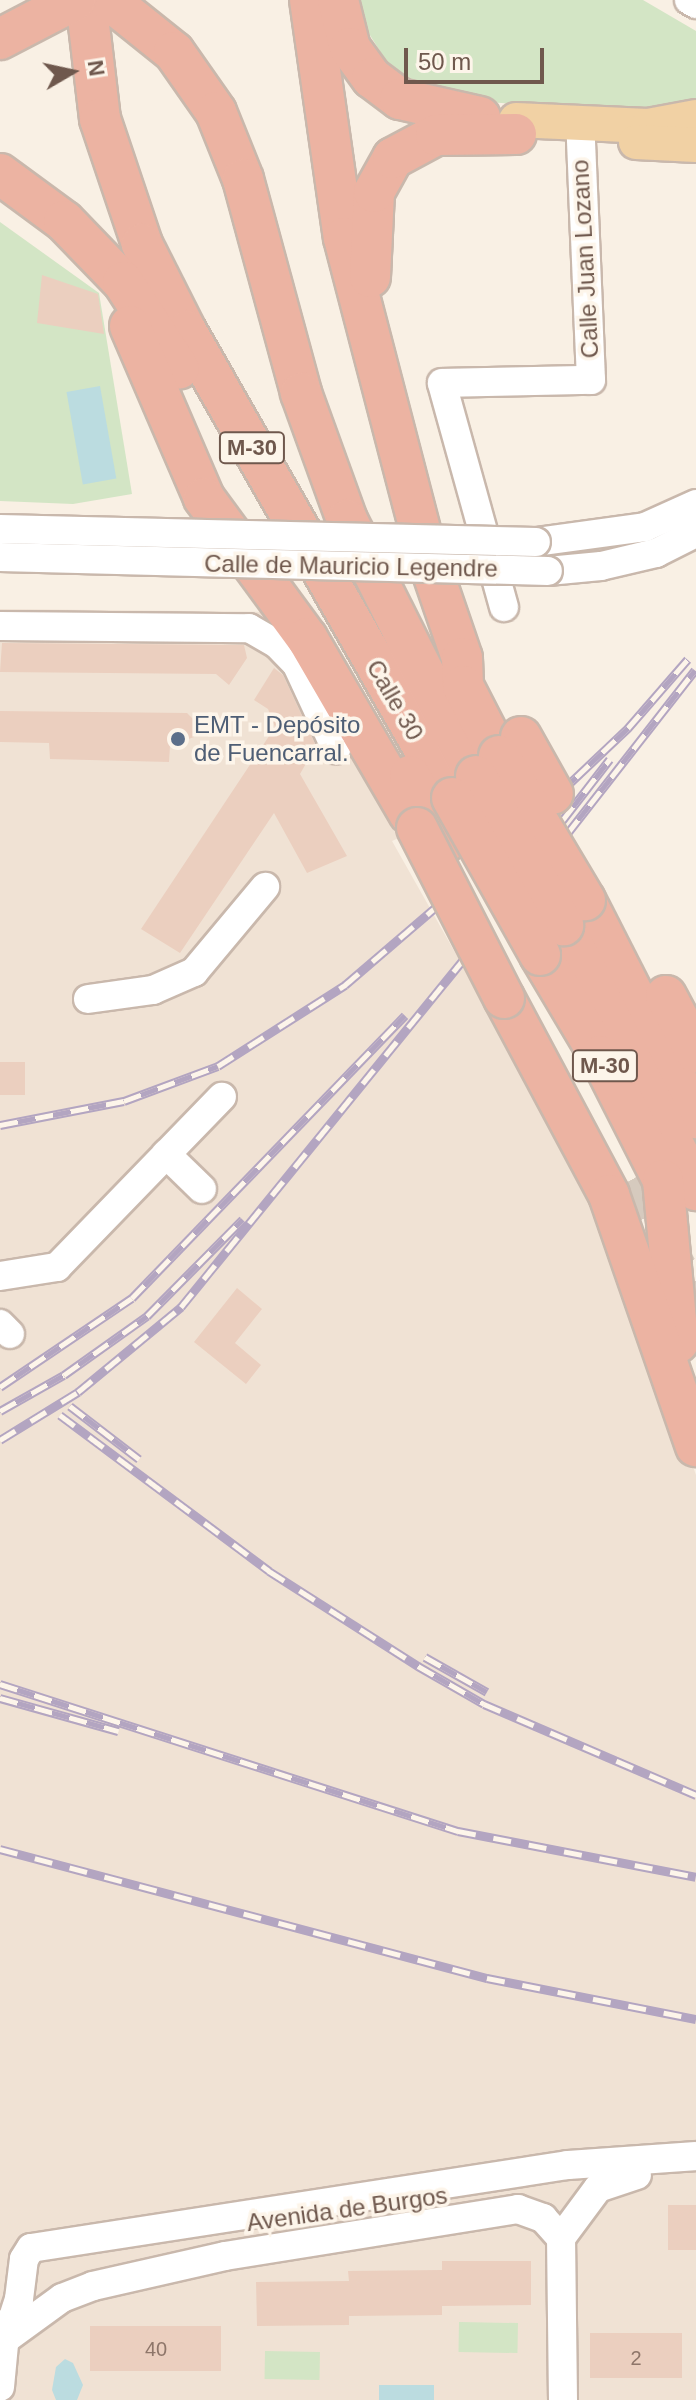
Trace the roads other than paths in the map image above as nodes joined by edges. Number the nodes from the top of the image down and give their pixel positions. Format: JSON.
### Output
{"nodes":[{"id":1,"x":75,"y":0,"type":"edge"},
{"id":2,"x":86,"y":0,"type":"edge"},
{"id":3,"x":109,"y":0,"type":"edge"},
{"id":4,"x":310,"y":0,"type":"edge"},
{"id":5,"x":338,"y":0,"type":"edge"},
{"id":6,"x":689,"y":0,"type":"edge"},
{"id":7,"x":696,"y":4,"type":"edge"},
{"id":8,"x":0,"y":39,"type":"edge"},
{"id":9,"x":696,"y":117,"type":"edge"},
{"id":10,"x":516,"y":127,"type":"junction"},
{"id":11,"x":581,"y":138,"type":"junction"},
{"id":12,"x":696,"y":145,"type":"edge"},
{"id":13,"x":0,"y":174,"type":"edge"},
{"id":14,"x":0,"y":182,"type":"edge"},
{"id":15,"x":369,"y":325,"type":"junction"},
{"id":16,"x":696,"y":504,"type":"edge"},
{"id":17,"x":0,"y":529,"type":"edge"},
{"id":18,"x":696,"y":533,"type":"edge"},
{"id":19,"x":0,"y":557,"type":"edge"},
{"id":20,"x":504,"y":607,"type":"dead end"},
{"id":21,"x":0,"y":626,"type":"edge"},
{"id":22,"x":336,"y":749,"type":"dead end"},
{"id":23,"x":462,"y":793,"type":"junction"},
{"id":24,"x":265,"y":887,"type":"dead end"},
{"id":25,"x":555,"y":935,"type":"junction"},
{"id":26,"x":88,"y":999,"type":"dead end"},
{"id":27,"x":696,"y":1052,"type":"edge"},
{"id":28,"x":222,"y":1097,"type":"dead end"},
{"id":29,"x":696,"y":1118,"type":"edge"},
{"id":30,"x":696,"y":1146,"type":"edge"},
{"id":31,"x":166,"y":1154,"type":"junction"},
{"id":32,"x":663,"y":1184,"type":"edge"},
{"id":33,"x":202,"y":1189,"type":"dead end"},
{"id":34,"x":696,"y":1240,"type":"edge"},
{"id":35,"x":0,"y":1276,"type":"edge"},
{"id":36,"x":696,"y":1399,"type":"edge"},
{"id":37,"x":696,"y":1446,"type":"edge"},
{"id":38,"x":696,"y":2156,"type":"edge"},
{"id":39,"x":696,"y":2173,"type":"edge"},
{"id":40,"x":637,"y":2175,"type":"junction"},
{"id":41,"x":561,"y":2238,"type":"junction"},
{"id":42,"x":12,"y":2260,"type":"edge"},
{"id":43,"x":0,"y":2300,"type":"edge"},
{"id":44,"x":3,"y":2341,"type":"edge"},
{"id":45,"x":0,"y":2387,"type":"edge"},
{"id":46,"x":563,"y":2400,"type":"edge"}],
"edges":[{"from":1,"to":8,"type":"highway"},
{"from":2,"to":23,"type":"highway","name":"Calle 30","number":"M-30"},
{"from":3,"to":23,"type":"highway"},
{"from":4,"to":15,"type":"highway"},
{"from":5,"to":10,"type":"highway"},
{"from":6,"to":7,"type":"street"},
{"from":9,"to":10,"type":"main road"},
{"from":10,"to":11,"type":"main road"},
{"from":10,"to":15,"type":"highway"},
{"from":11,"to":12,"type":"main road"},
{"from":11,"to":20,"type":"street","name":"Calle Juan Lozano"},
{"from":13,"to":23,"type":"highway"},
{"from":14,"to":23,"type":"highway"},
{"from":15,"to":23,"type":"highway"},
{"from":16,"to":17,"type":"street","name":"Calle de Mauricio Legendre","bridge":true},
{"from":18,"to":19,"type":"street","name":"Calle de Mauricio Legendre","bridge":true},
{"from":21,"to":22,"type":"street"},
{"from":23,"to":25,"type":"highway","bridge":true},
{"from":23,"to":25,"type":"highway","bridge":true},
{"from":23,"to":25,"type":"highway","bridge":true},
{"from":23,"to":25,"type":"highway","name":"Calle 30","number":"M-30","bridge":true},
{"from":24,"to":26,"type":"street"},
{"from":25,"to":27,"type":"highway"},
{"from":25,"to":29,"type":"highway","name":"Calle 30","number":"M-30"},
{"from":25,"to":30,"type":"highway"},
{"from":25,"to":32,"type":"highway"},
{"from":25,"to":32,"type":"highway"},
{"from":25,"to":37,"type":"highway"},
{"from":28,"to":31,"type":"street"},
{"from":31,"to":33,"type":"street"},
{"from":31,"to":35,"type":"street"},
{"from":32,"to":34,"type":"highway"},
{"from":32,"to":36,"type":"highway"},
{"from":38,"to":42,"type":"street"},
{"from":39,"to":40,"type":"street","name":"Avenida de Burgos"},
{"from":40,"to":41,"type":"street"},
{"from":40,"to":42,"type":"street","name":"Avenida de Burgos"},
{"from":41,"to":44,"type":"street","name":"Avenida de Burgos"},
{"from":41,"to":46,"type":"street"},
{"from":42,"to":44,"type":"street"},
{"from":43,"to":44,"type":"street"},
{"from":44,"to":45,"type":"street"}]}
